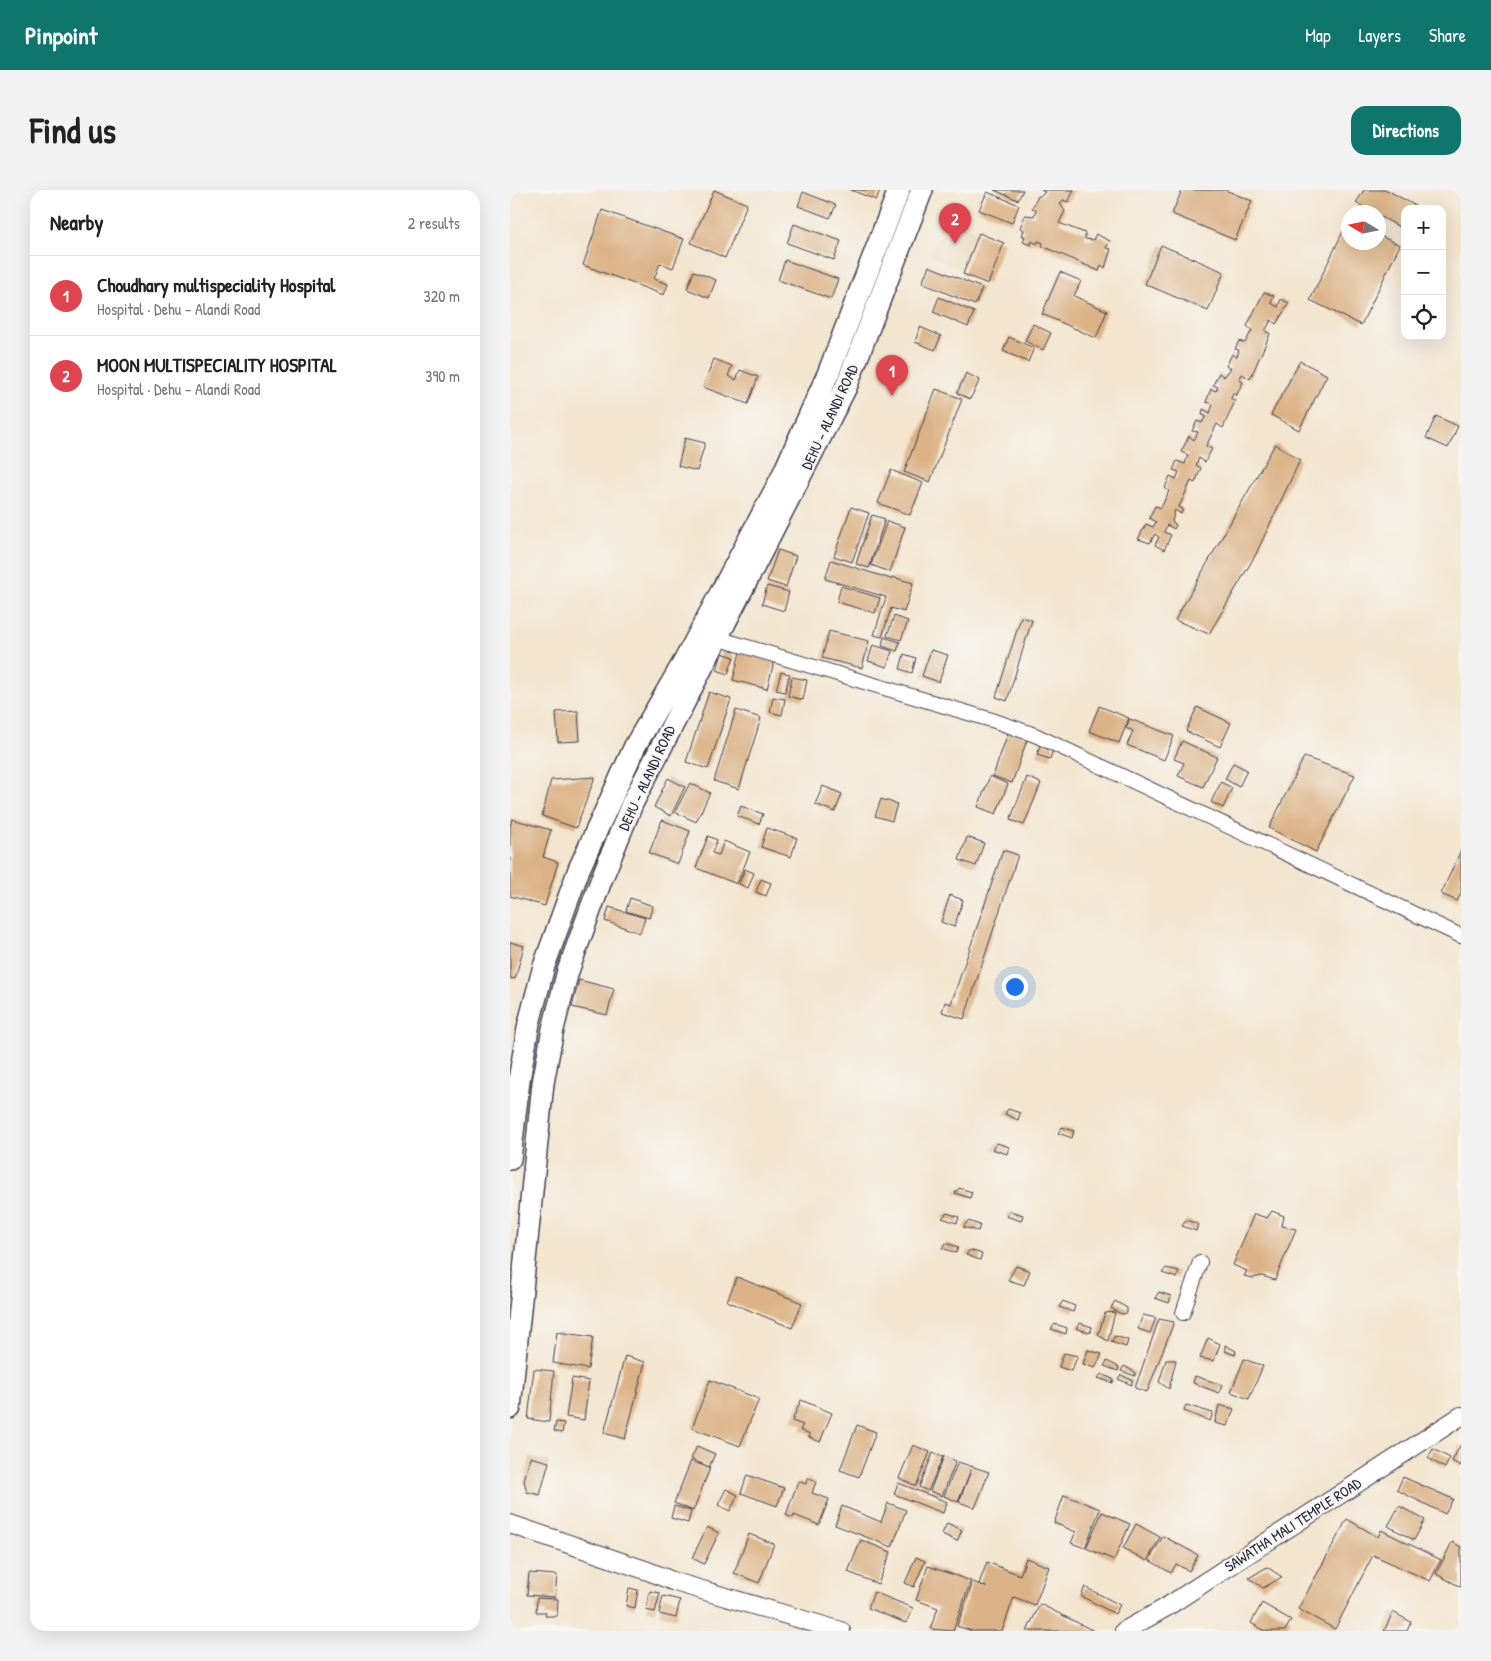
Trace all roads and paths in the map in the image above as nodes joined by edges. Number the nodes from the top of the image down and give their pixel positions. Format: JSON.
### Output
{"nodes":[{"id":1,"x":898,"y":190,"type":"edge"},
{"id":2,"x":922,"y":190,"type":"edge"},
{"id":3,"x":717,"y":638,"type":"junction"},
{"id":4,"x":1461,"y":936,"type":"edge"},
{"id":5,"x":510,"y":1159,"type":"edge"},
{"id":6,"x":1200,"y":1262,"type":"dead end"},
{"id":7,"x":1183,"y":1313,"type":"dead end"},
{"id":8,"x":510,"y":1408,"type":"edge"},
{"id":9,"x":1461,"y":1416,"type":"edge"},
{"id":10,"x":510,"y":1524,"type":"edge"},
{"id":11,"x":842,"y":1631,"type":"edge"},
{"id":12,"x":1124,"y":1631,"type":"edge"}],
"edges":[{"from":1,"to":5,"type":"main road","name":"DEHU - ALANDI ROAD"},
{"from":2,"to":3,"type":"main road","name":"DEHU - ALANDI ROAD"},
{"from":3,"to":4,"type":"street"},
{"from":3,"to":8,"type":"main road","name":"DEHU - ALANDI ROAD"},
{"from":6,"to":7,"type":"street"},
{"from":9,"to":12,"type":"street","name":"SAWATHA MALI TEMPLE ROAD"},
{"from":10,"to":11,"type":"street"}]}
